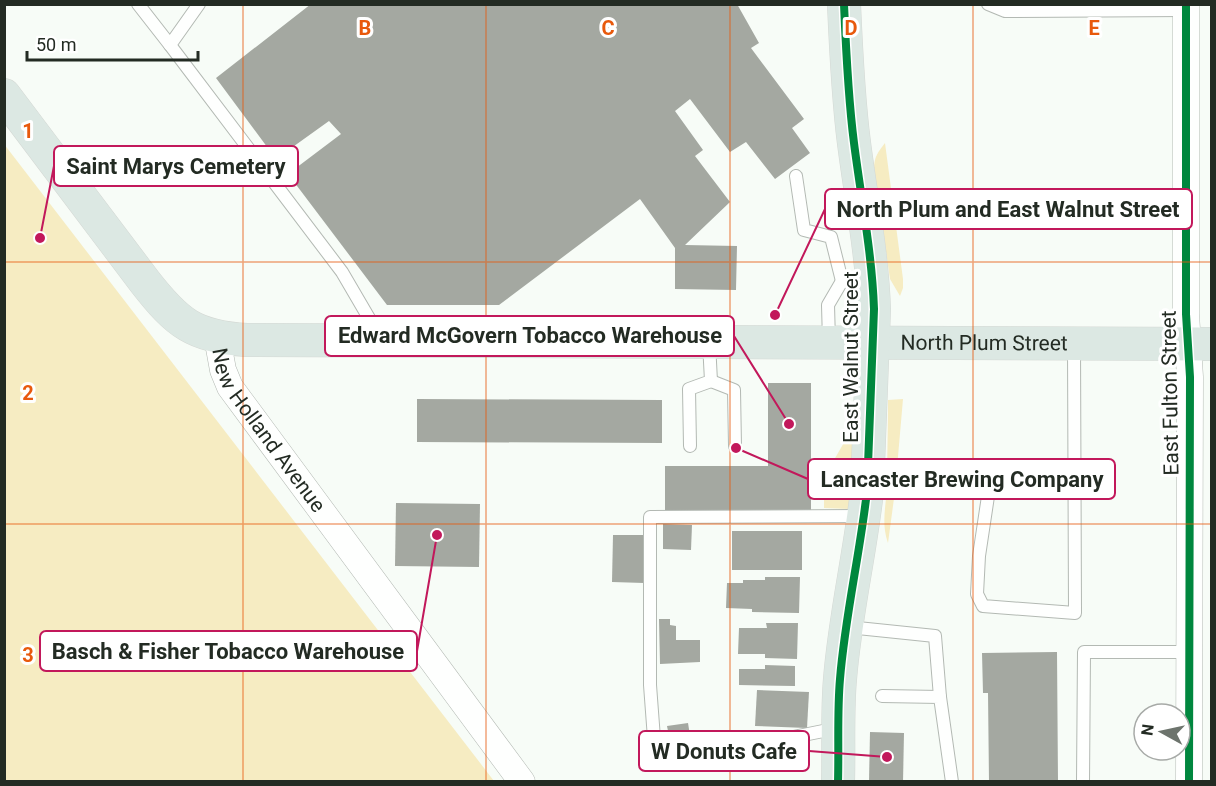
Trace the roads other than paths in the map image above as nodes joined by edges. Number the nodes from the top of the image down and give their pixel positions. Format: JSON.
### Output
{"nodes":[{"id":1,"x":138,"y":4,"type":"edge"},
{"id":2,"x":199,"y":4,"type":"edge"},
{"id":3,"x":844,"y":4,"type":"edge"},
{"id":4,"x":988,"y":4,"type":"edge"},
{"id":5,"x":1186,"y":7,"type":"edge"},
{"id":6,"x":1145,"y":8,"type":"edge"},
{"id":7,"x":170,"y":45,"type":"junction"},
{"id":8,"x":4,"y":95,"type":"edge"},
{"id":9,"x":796,"y":176,"type":"dead end"},
{"id":10,"x":857,"y":281,"type":"junction"},
{"id":11,"x":217,"y":337,"type":"junction"},
{"id":12,"x":382,"y":340,"type":"junction"},
{"id":13,"x":709,"y":342,"type":"junction"},
{"id":14,"x":829,"y":343,"type":"junction"},
{"id":15,"x":873,"y":343,"type":"junction"},
{"id":16,"x":1074,"y":343,"type":"junction"},
{"id":17,"x":1200,"y":344,"type":"edge"},
{"id":18,"x":711,"y":381,"type":"junction"},
{"id":19,"x":690,"y":446,"type":"dead end"},
{"id":20,"x":735,"y":446,"type":"dead end"},
{"id":21,"x":1074,"y":482,"type":"junction"},
{"id":22,"x":864,"y":516,"type":"junction"},
{"id":23,"x":846,"y":627,"type":"junction"},
{"id":24,"x":1190,"y":652,"type":"junction"},
{"id":25,"x":882,"y":696,"type":"dead end"},
{"id":26,"x":940,"y":697,"type":"junction"},
{"id":27,"x":839,"y":728,"type":"junction"},
{"id":28,"x":522,"y":782,"type":"edge"},
{"id":29,"x":838,"y":782,"type":"edge"},
{"id":30,"x":952,"y":782,"type":"edge"},
{"id":31,"x":1083,"y":782,"type":"edge"},
{"id":32,"x":1189,"y":782,"type":"edge"}],
"edges":[{"from":1,"to":7,"type":"lane"},
{"from":2,"to":7,"type":"lane"},
{"from":3,"to":10,"type":"main road","name":"East Walnut Street"},
{"from":4,"to":6,"type":"lane"},
{"from":5,"to":6,"type":"lane"},
{"from":5,"to":17,"type":"street","name":"East Fulton Street"},
{"from":7,"to":12,"type":"lane"},
{"from":8,"to":11,"type":"main road","name":"New Holland Avenue"},
{"from":9,"to":10,"type":"lane"},
{"from":10,"to":14,"type":"lane"},
{"from":10,"to":15,"type":"main road","name":"East Walnut Street"},
{"from":11,"to":12,"type":"main road","name":"North Plum Street"},
{"from":11,"to":28,"type":"street","name":"New Holland Avenue"},
{"from":12,"to":13,"type":"main road","name":"North Plum Street"},
{"from":13,"to":14,"type":"main road","name":"North Plum Street"},
{"from":13,"to":18,"type":"lane"},
{"from":14,"to":15,"type":"main road","name":"North Plum Street"},
{"from":15,"to":16,"type":"main road","name":"North Plum Street"},
{"from":15,"to":22,"type":"main road","name":"East Walnut Street"},
{"from":16,"to":17,"type":"main road","name":"North Plum Street"},
{"from":16,"to":21,"type":"lane"},
{"from":17,"to":24,"type":"street","name":"East Fulton Street"},
{"from":18,"to":19,"type":"lane"},
{"from":18,"to":20,"type":"lane"},
{"from":21,"to":21,"type":"lane"},
{"from":22,"to":23,"type":"main road","name":"East Walnut Street"},
{"from":22,"to":27,"type":"lane"},
{"from":23,"to":26,"type":"lane"},
{"from":23,"to":27,"type":"main road","name":"East Walnut Street"},
{"from":24,"to":31,"type":"lane"},
{"from":24,"to":32,"type":"street","name":"East Fulton Street"},
{"from":25,"to":26,"type":"lane"},
{"from":26,"to":30,"type":"lane"},
{"from":27,"to":29,"type":"main road","name":"East Walnut Street"}]}
